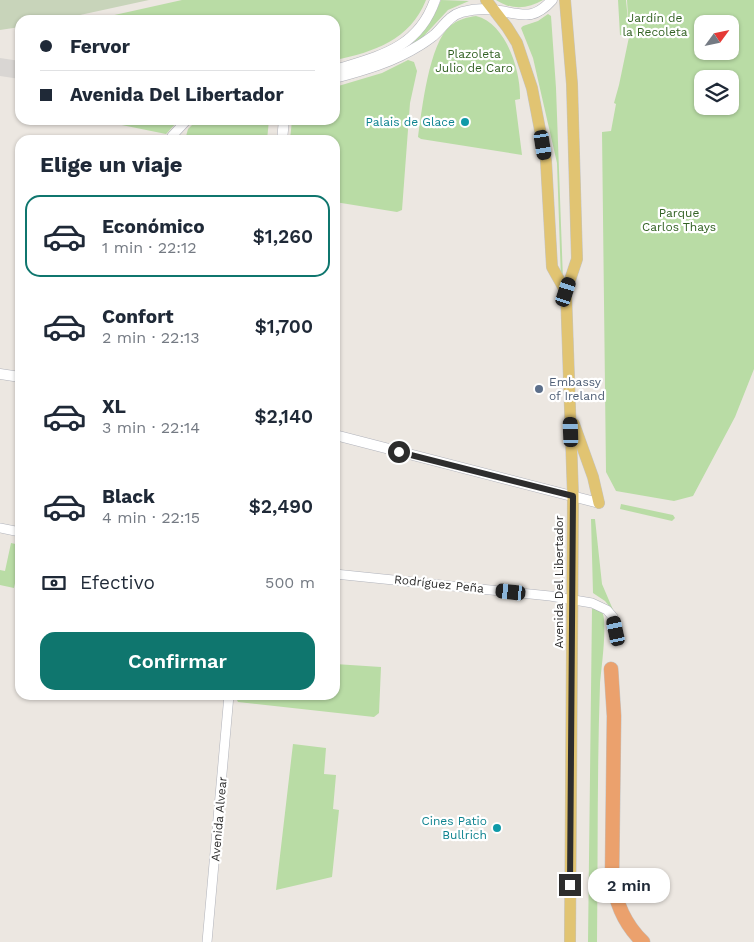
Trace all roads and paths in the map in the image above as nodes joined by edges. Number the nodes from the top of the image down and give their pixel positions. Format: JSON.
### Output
{"nodes":[{"id":1,"x":435,"y":0,"type":"edge"},
{"id":2,"x":552,"y":0,"type":"edge"},
{"id":3,"x":565,"y":0,"type":"edge"},
{"id":4,"x":490,"y":5,"type":"edge"},
{"id":5,"x":340,"y":69,"type":"edge"},
{"id":6,"x":340,"y":77,"type":"edge"},
{"id":7,"x":183,"y":125,"type":"edge"},
{"id":8,"x":174,"y":135,"type":"edge"},
{"id":9,"x":566,"y":292,"type":"junction"},
{"id":10,"x":0,"y":374,"type":"edge"},
{"id":11,"x":15,"y":376,"type":"edge"},
{"id":12,"x":570,"y":416,"type":"junction"},
{"id":13,"x":340,"y":436,"type":"edge"},
{"id":14,"x":573,"y":496,"type":"junction"},
{"id":15,"x":599,"y":503,"type":"joint"},
{"id":16,"x":0,"y":528,"type":"edge"},
{"id":17,"x":15,"y":531,"type":"edge"},
{"id":18,"x":340,"y":575,"type":"edge"},
{"id":19,"x":572,"y":599,"type":"junction"},
{"id":20,"x":616,"y":631,"type":"dead end"},
{"id":21,"x":611,"y":669,"type":"dead end"},
{"id":22,"x":229,"y":700,"type":"edge"},
{"id":23,"x":207,"y":942,"type":"edge"},
{"id":24,"x":570,"y":942,"type":"edge"},
{"id":25,"x":643,"y":942,"type":"edge"}],
"edges":[{"from":1,"to":5,"type":"main road"},
{"from":2,"to":4,"type":"main road"},
{"from":3,"to":9,"type":"main road"},
{"from":4,"to":6,"type":"main road"},
{"from":4,"to":9,"type":"main road","name":"Avenida Del Libertador"},
{"from":7,"to":8,"type":"street"},
{"from":9,"to":12,"type":"main road","name":"Avenida Del Libertador"},
{"from":10,"to":11,"type":"main road"},
{"from":12,"to":14,"type":"main road","name":"Avenida Del Libertador"},
{"from":12,"to":15,"type":"main road"},
{"from":13,"to":14,"type":"main road"},
{"from":14,"to":15,"type":"main road"},
{"from":14,"to":19,"type":"main road","name":"Avenida Del Libertador"},
{"from":16,"to":17,"type":"street"},
{"from":18,"to":19,"type":"street","name":"Rodríguez Peña"},
{"from":19,"to":20,"type":"street","name":"Rodríguez Peña"},
{"from":19,"to":24,"type":"main road","name":"Avenida Del Libertador"},
{"from":21,"to":25,"type":"highway"},
{"from":22,"to":23,"type":"street","name":"Avenida Alvear"}]}
